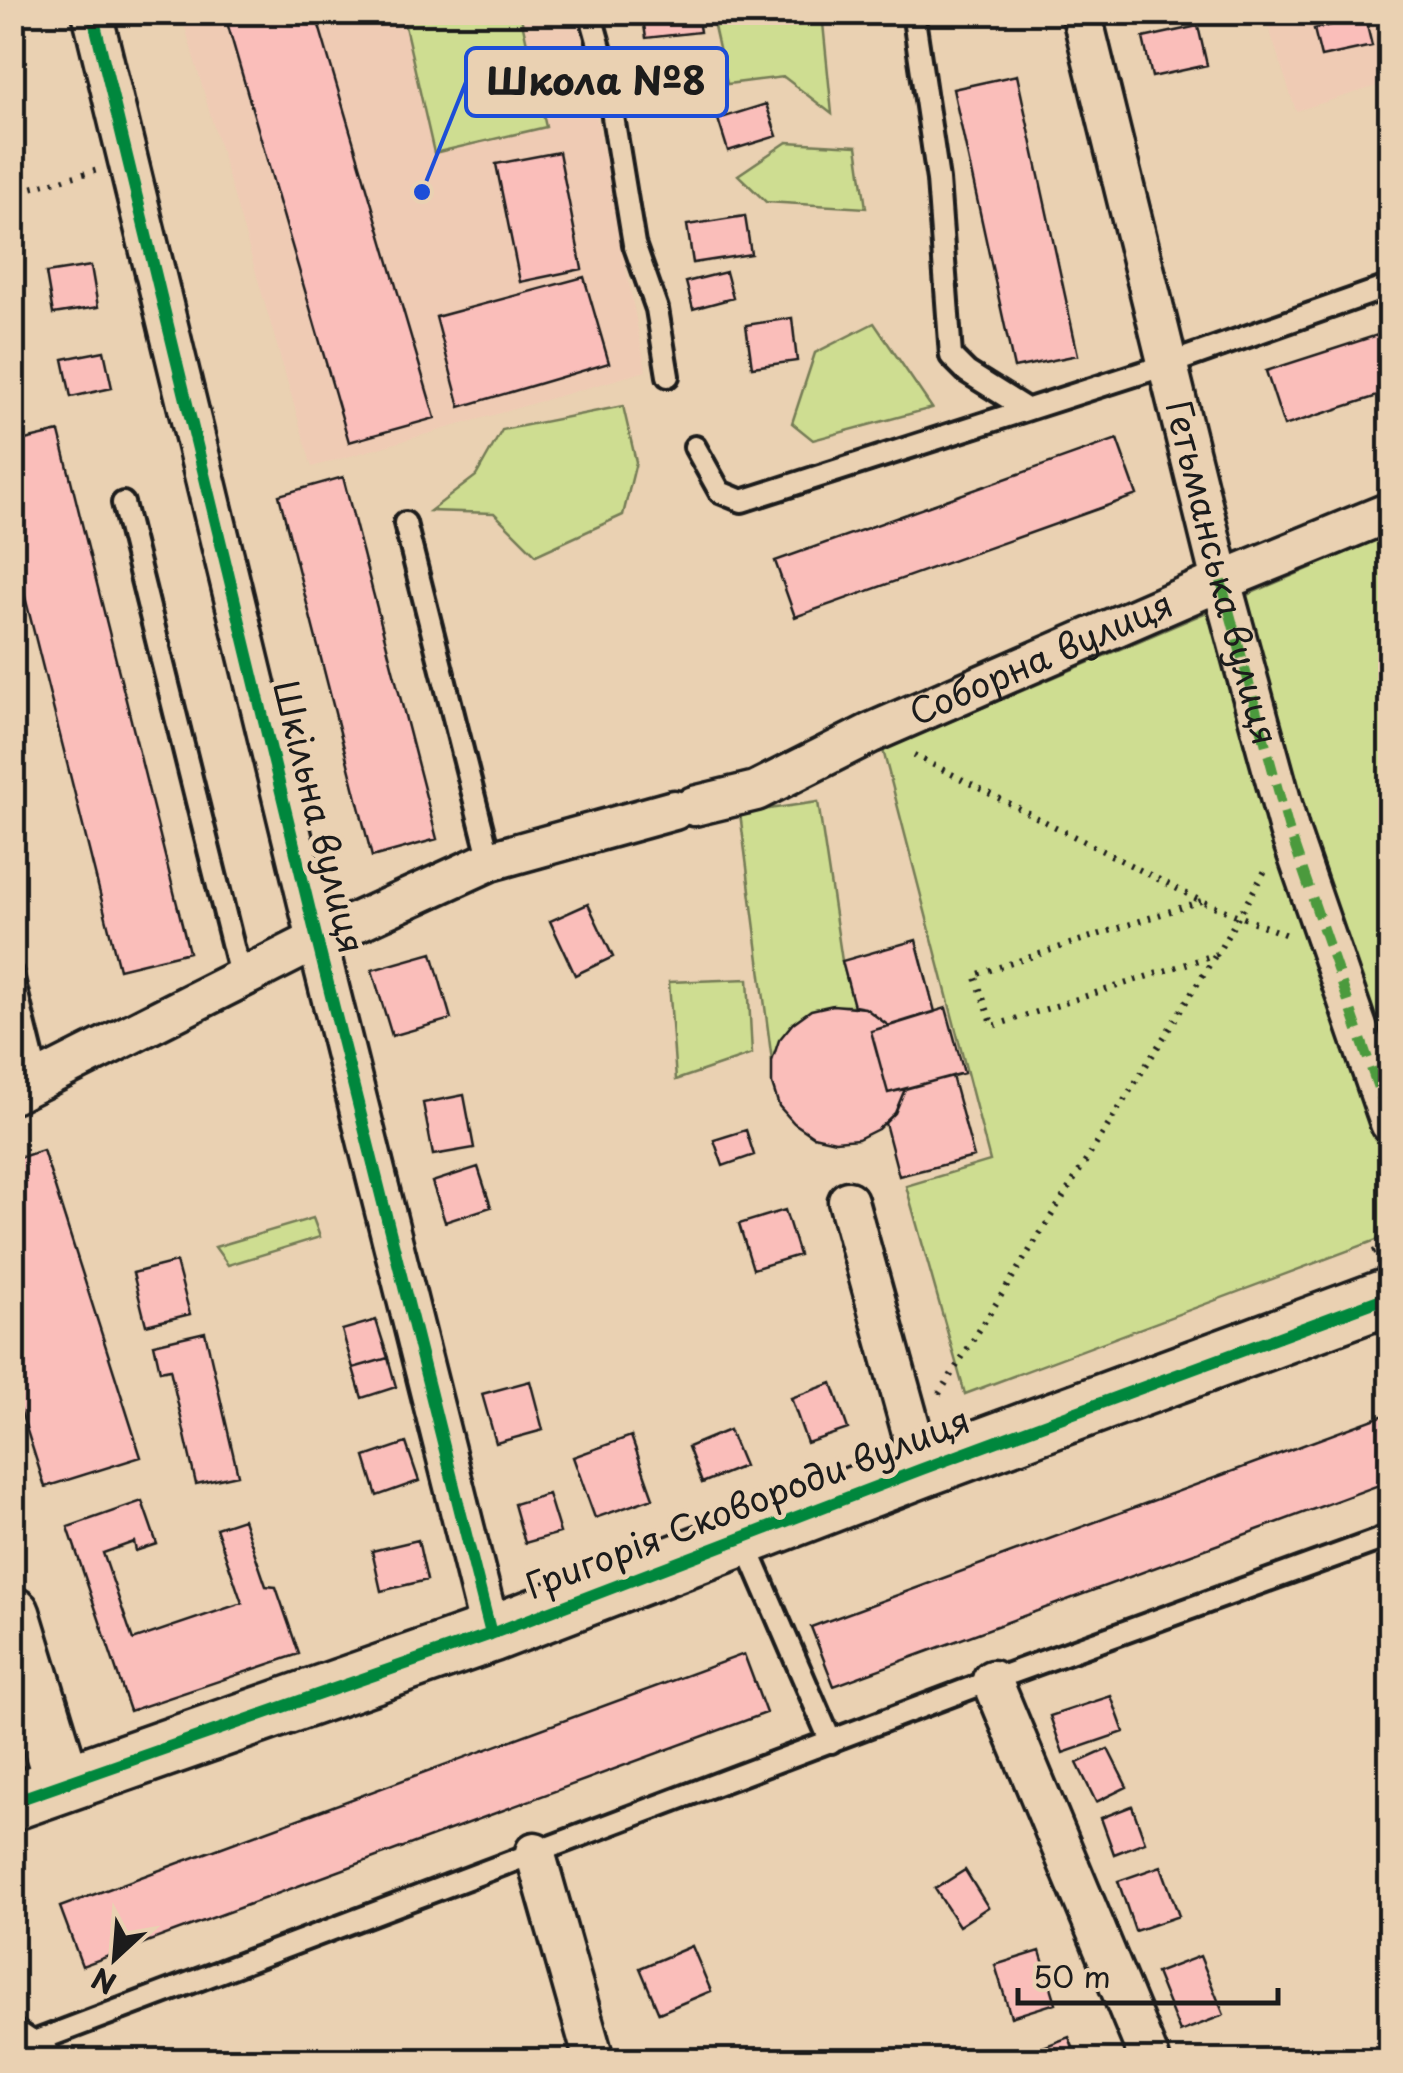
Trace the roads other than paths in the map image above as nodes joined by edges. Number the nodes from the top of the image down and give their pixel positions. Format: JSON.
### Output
{"nodes":[{"id":1,"x":92,"y":12,"type":"edge"},
{"id":2,"x":590,"y":12,"type":"edge"},
{"id":3,"x":913,"y":12,"type":"edge"},
{"id":4,"x":1081,"y":12,"type":"edge"},
{"id":5,"x":1390,"y":286,"type":"edge"},
{"id":6,"x":1166,"y":365,"type":"junction"},
{"id":7,"x":668,"y":376,"type":"dead end"},
{"id":8,"x":1026,"y":409,"type":"junction"},
{"id":9,"x":695,"y":447,"type":"dead end"},
{"id":10,"x":123,"y":503,"type":"dead end"},
{"id":11,"x":1390,"y":512,"type":"edge"},
{"id":12,"x":404,"y":523,"type":"dead end"},
{"id":13,"x":1221,"y":581,"type":"junction"},
{"id":14,"x":490,"y":861,"type":"junction"},
{"id":15,"x":317,"y":940,"type":"junction"},
{"id":16,"x":12,"y":974,"type":"edge"},
{"id":17,"x":241,"y":979,"type":"junction"},
{"id":18,"x":26,"y":1088,"type":"edge"},
{"id":19,"x":1390,"y":1123,"type":"edge"},
{"id":20,"x":848,"y":1201,"type":"dead end"},
{"id":21,"x":1390,"y":1296,"type":"edge"},
{"id":22,"x":918,"y":1451,"type":"junction"},
{"id":23,"x":1390,"y":1536,"type":"edge"},
{"id":24,"x":743,"y":1538,"type":"junction"},
{"id":25,"x":12,"y":1615,"type":"edge"},
{"id":26,"x":491,"y":1634,"type":"junction"},
{"id":27,"x":992,"y":1680,"type":"junction"},
{"id":28,"x":831,"y":1742,"type":"junction"},
{"id":29,"x":63,"y":1783,"type":"junction"},
{"id":30,"x":12,"y":1802,"type":"edge"},
{"id":31,"x":535,"y":1852,"type":"junction"},
{"id":32,"x":26,"y":2048,"type":"edge"},
{"id":33,"x":594,"y":2060,"type":"edge"},
{"id":34,"x":1150,"y":2060,"type":"edge"}],
"edges":[{"from":1,"to":15,"type":"street","name":"Шкільна вулиця"},
{"from":2,"to":7,"type":"lane"},
{"from":3,"to":8,"type":"lane"},
{"from":4,"to":6,"type":"street","name":"Гетьманська вулиця"},
{"from":5,"to":6,"type":"lane"},
{"from":6,"to":8,"type":"lane"},
{"from":6,"to":13,"type":"street","name":"Гетьманська вулиця"},
{"from":8,"to":9,"type":"lane"},
{"from":10,"to":17,"type":"lane"},
{"from":11,"to":13,"type":"street","name":"Соборна вулиця"},
{"from":12,"to":14,"type":"lane"},
{"from":13,"to":14,"type":"street","name":"Соборна вулиця"},
{"from":13,"to":19,"type":"street","name":"Гетьманська вулиця"},
{"from":14,"to":15,"type":"street","name":"Соборна вулиця"},
{"from":15,"to":17,"type":"street","name":"Соборна вулиця"},
{"from":15,"to":26,"type":"street","name":"Шкільна вулиця"},
{"from":16,"to":18,"type":"lane"},
{"from":17,"to":18,"type":"street","name":"Соборна вулиця"},
{"from":20,"to":22,"type":"street"},
{"from":21,"to":22,"type":"street","name":"Григорія Сковороди вулиця"},
{"from":22,"to":24,"type":"street","name":"Григорія Сковороди вулиця"},
{"from":23,"to":27,"type":"lane"},
{"from":24,"to":26,"type":"street","name":"Григорія Сковороди вулиця"},
{"from":24,"to":28,"type":"lane"},
{"from":25,"to":29,"type":"street"},
{"from":26,"to":29,"type":"street","name":"Григорія Сковороди вулиця"},
{"from":27,"to":28,"type":"lane"},
{"from":27,"to":34,"type":"street"},
{"from":28,"to":31,"type":"lane"},
{"from":29,"to":30,"type":"street","name":"Григорія Сковороди вулиця"},
{"from":31,"to":32,"type":"lane"},
{"from":31,"to":33,"type":"street"}]}
